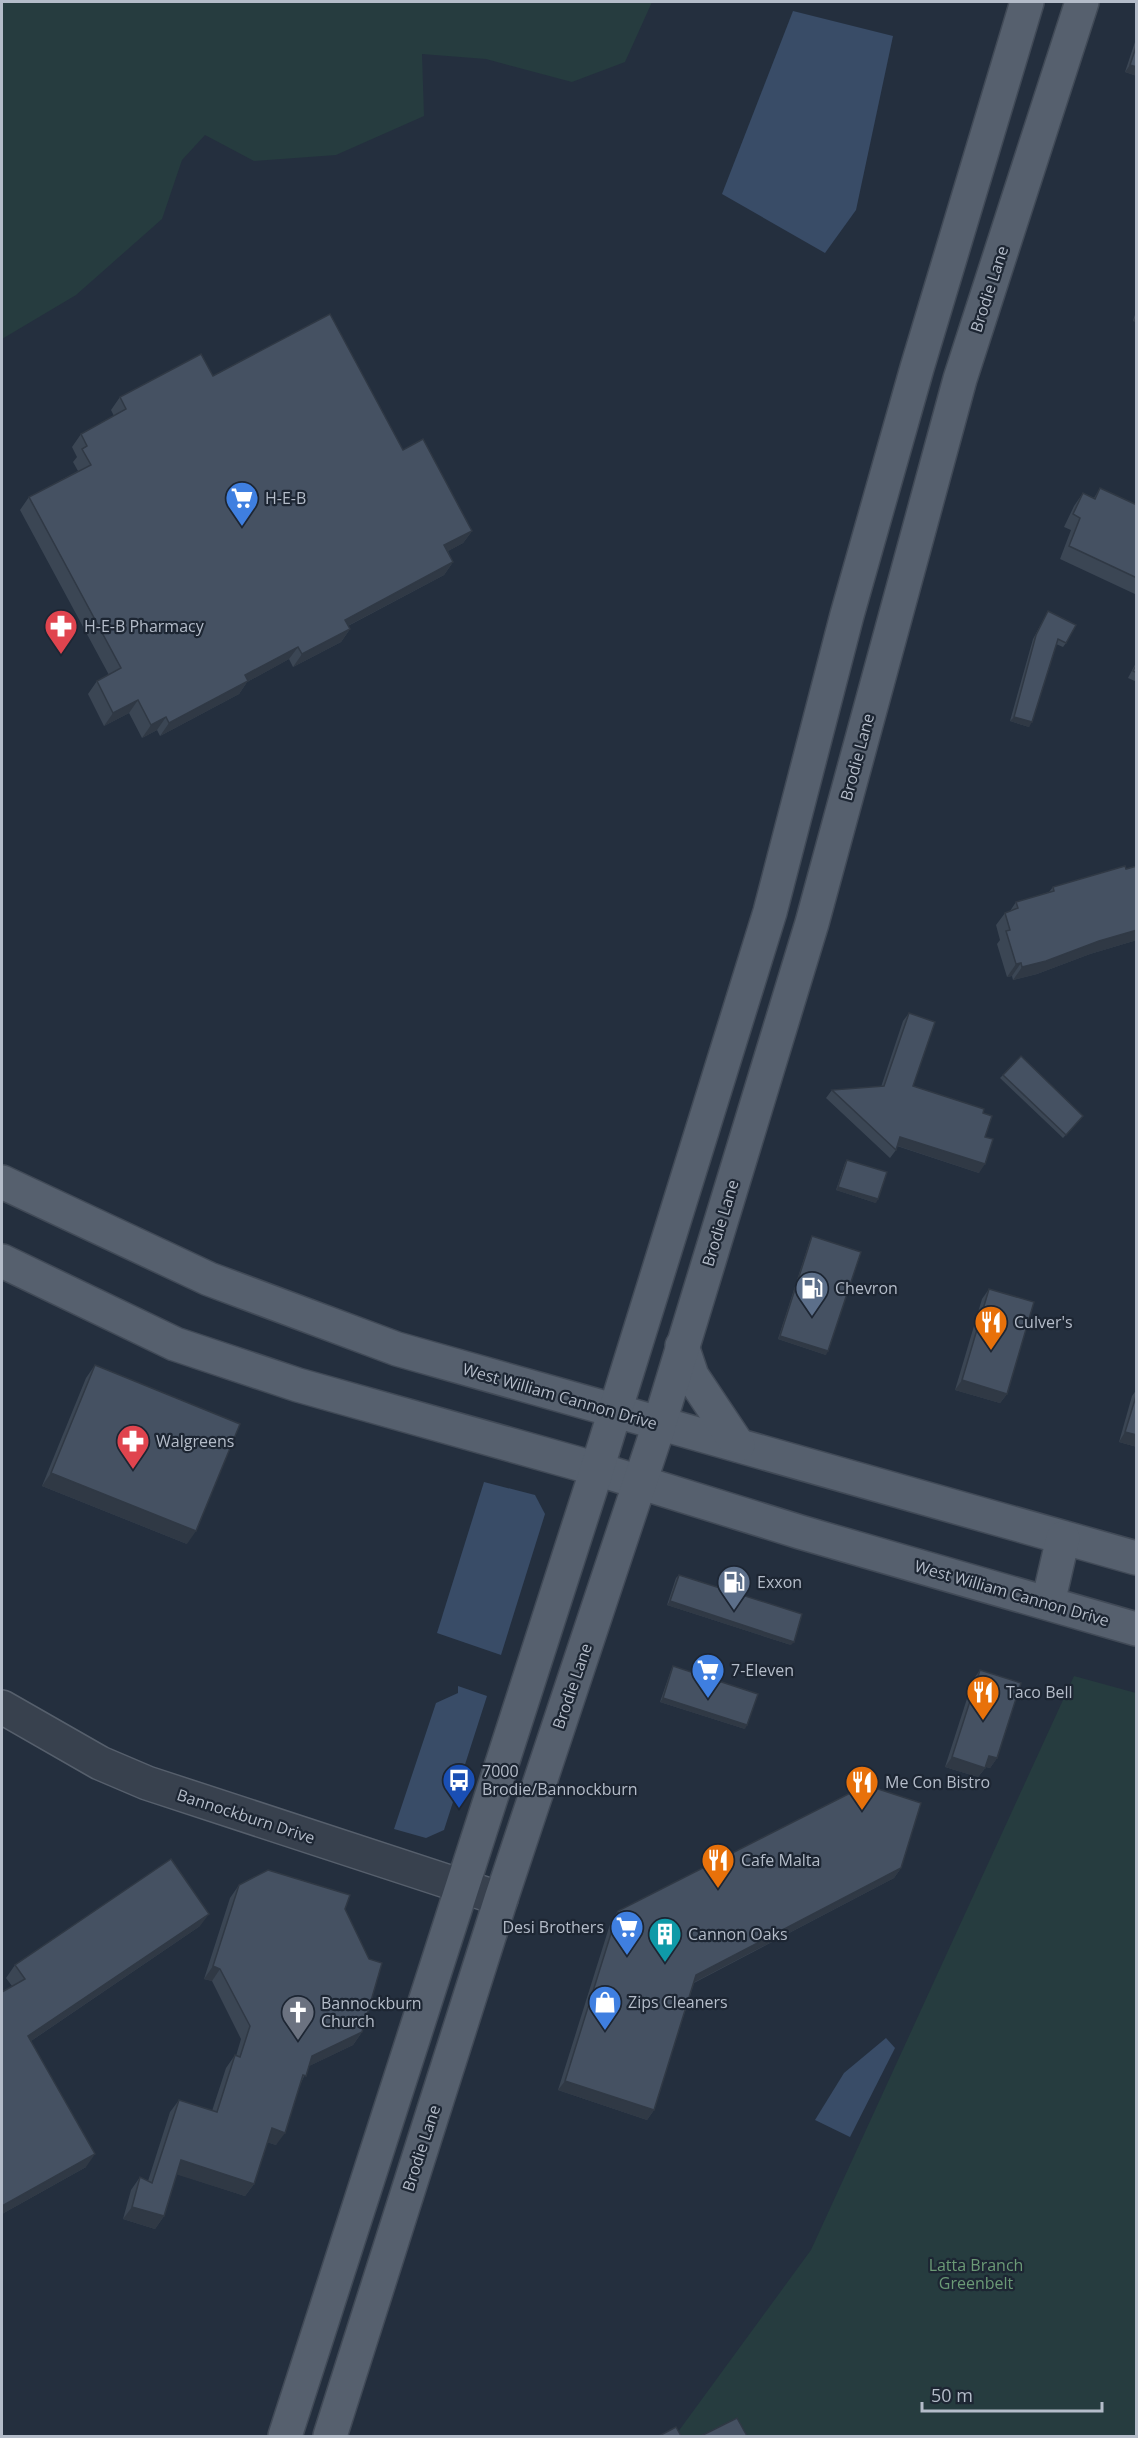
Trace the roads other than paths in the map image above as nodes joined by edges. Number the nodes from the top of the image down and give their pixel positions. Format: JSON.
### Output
{"nodes":[{"id":1,"x":1027,"y":2,"type":"edge"},
{"id":2,"x":1082,"y":2,"type":"edge"},
{"id":3,"x":917,"y":368,"type":"junction"},
{"id":4,"x":960,"y":379,"type":"junction"},
{"id":5,"x":2,"y":1182,"type":"edge"},
{"id":6,"x":2,"y":1262,"type":"edge"},
{"id":7,"x":682,"y":1346,"type":"junction"},
{"id":8,"x":615,"y":1411,"type":"junction"},
{"id":9,"x":659,"y":1425,"type":"junction"},
{"id":10,"x":738,"y":1445,"type":"junction"},
{"id":11,"x":597,"y":1469,"type":"junction"},
{"id":12,"x":640,"y":1483,"type":"junction"},
{"id":13,"x":1063,"y":1538,"type":"junction"},
{"id":14,"x":1137,"y":1558,"type":"edge"},
{"id":15,"x":1048,"y":1603,"type":"junction"},
{"id":16,"x":1137,"y":1629,"type":"edge"},
{"id":17,"x":2,"y":1707,"type":"edge"},
{"id":18,"x":461,"y":1885,"type":"junction"},
{"id":19,"x":501,"y":1899,"type":"junction"},
{"id":20,"x":285,"y":2436,"type":"edge"},
{"id":21,"x":330,"y":2436,"type":"edge"}],
"edges":[{"from":1,"to":3,"type":"main road"},
{"from":2,"to":4,"type":"main road","name":"Brodie Lane"},
{"from":3,"to":4,"type":"main road"},
{"from":3,"to":8,"type":"main road"},
{"from":4,"to":7,"type":"main road","name":"Brodie Lane"},
{"from":5,"to":8,"type":"main road","name":"West William Cannon Drive"},
{"from":6,"to":11,"type":"main road","name":"West William Cannon Drive"},
{"from":7,"to":9,"type":"main road","name":"Brodie Lane"},
{"from":7,"to":10,"type":"main road"},
{"from":8,"to":9,"type":"main road","name":"West William Cannon Drive"},
{"from":8,"to":11,"type":"main road"},
{"from":9,"to":10,"type":"main road","name":"West William Cannon Drive"},
{"from":9,"to":12,"type":"main road","name":"Brodie Lane"},
{"from":10,"to":13,"type":"main road","name":"West William Cannon Drive"},
{"from":11,"to":12,"type":"main road","name":"West William Cannon Drive"},
{"from":11,"to":18,"type":"main road"},
{"from":12,"to":15,"type":"main road","name":"West William Cannon Drive"},
{"from":12,"to":19,"type":"main road","name":"Brodie Lane"},
{"from":13,"to":14,"type":"main road","name":"West William Cannon Drive"},
{"from":13,"to":15,"type":"main road"},
{"from":15,"to":16,"type":"main road","name":"West William Cannon Drive"},
{"from":17,"to":18,"type":"street","name":"Bannockburn Drive"},
{"from":18,"to":19,"type":"street","name":"Bannockburn Drive"},
{"from":18,"to":20,"type":"main road"},
{"from":19,"to":21,"type":"main road","name":"Brodie Lane"}]}
